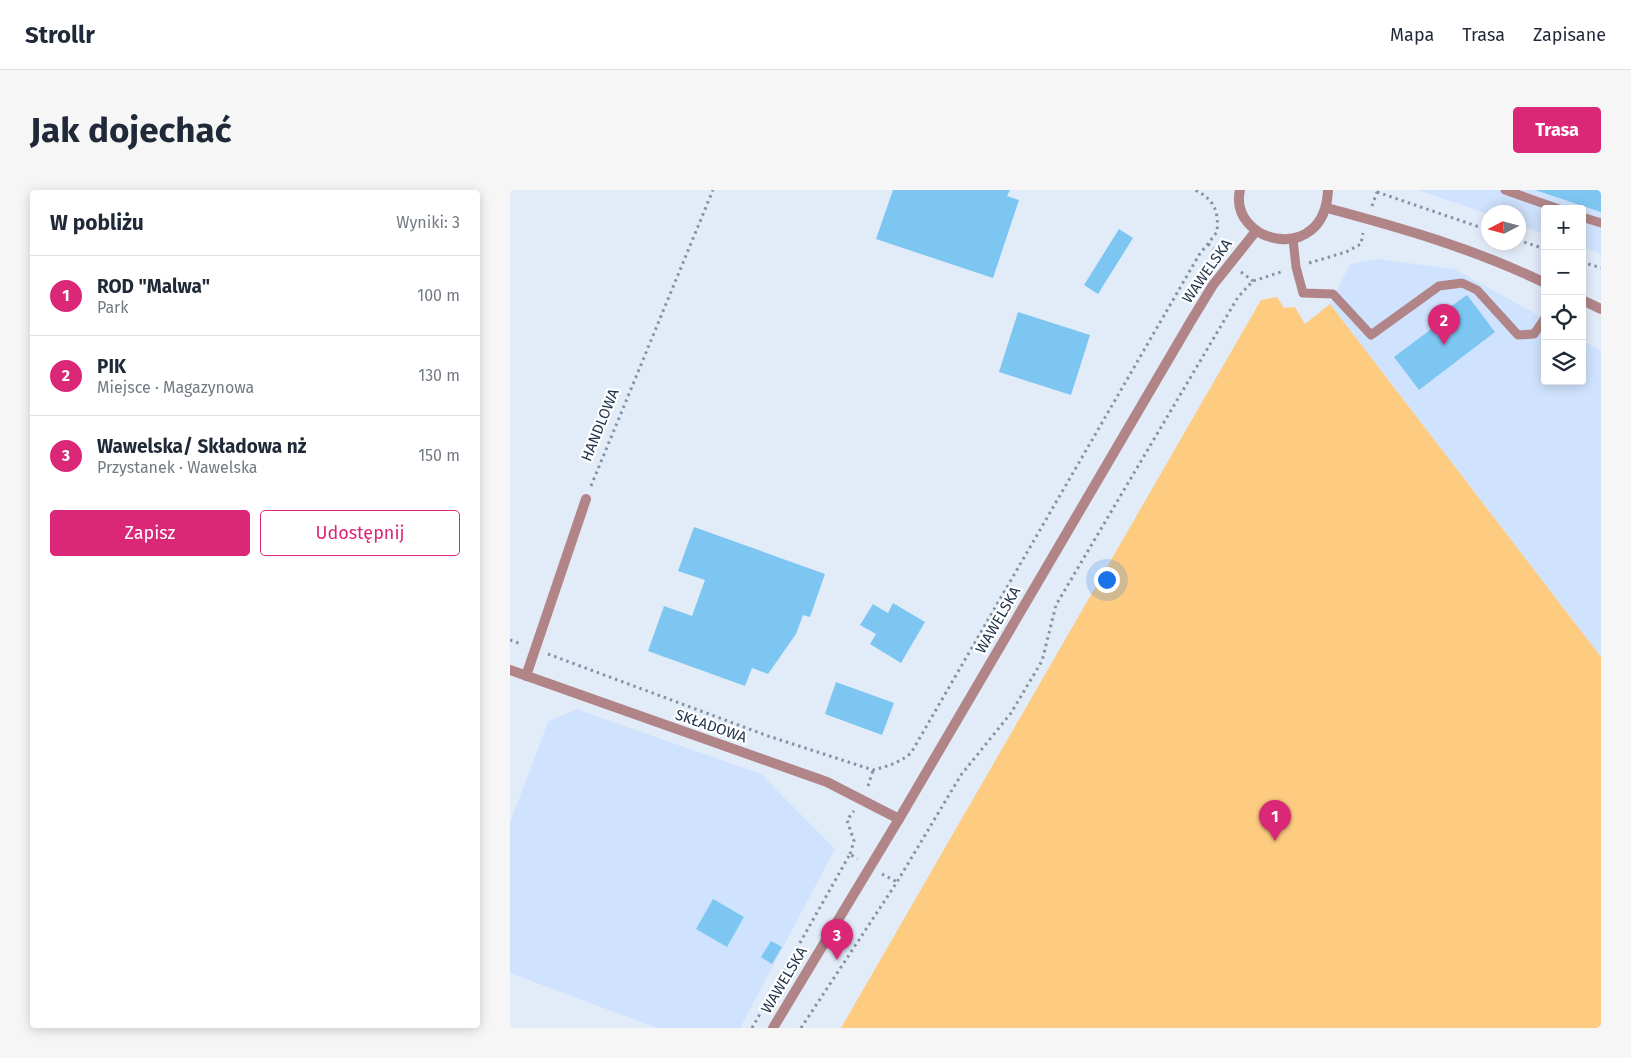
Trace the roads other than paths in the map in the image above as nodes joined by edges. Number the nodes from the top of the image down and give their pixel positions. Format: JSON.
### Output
{"nodes":[{"id":1,"x":1240,"y":190,"type":"edge"},
{"id":2,"x":1328,"y":190,"type":"edge"},
{"id":3,"x":1505,"y":190,"type":"edge"},
{"id":4,"x":1548,"y":205,"type":"edge"},
{"id":5,"x":1328,"y":208,"type":"junction"},
{"id":6,"x":1586,"y":218,"type":"edge"},
{"id":7,"x":1601,"y":223,"type":"edge"},
{"id":8,"x":1256,"y":231,"type":"junction"},
{"id":9,"x":1293,"y":239,"type":"junction"},
{"id":10,"x":1541,"y":281,"type":"edge"},
{"id":11,"x":1586,"y":302,"type":"edge"},
{"id":12,"x":1601,"y":309,"type":"edge"},
{"id":13,"x":1541,"y":324,"type":"edge"},
{"id":14,"x":586,"y":499,"type":"road end"},
{"id":15,"x":510,"y":670,"type":"edge"},
{"id":16,"x":526,"y":676,"type":"junction"},
{"id":17,"x":898,"y":819,"type":"junction"},
{"id":18,"x":773,"y":1028,"type":"edge"}],
"edges":[{"from":1,"to":8,"type":"street"},
{"from":2,"to":5,"type":"street"},
{"from":3,"to":4,"type":"lane"},
{"from":5,"to":9,"type":"street"},
{"from":5,"to":10,"type":"street"},
{"from":6,"to":7,"type":"lane"},
{"from":8,"to":9,"type":"street"},
{"from":8,"to":17,"type":"street","name":"WAWELSKA"},
{"from":9,"to":13,"type":"lane"},
{"from":11,"to":12,"type":"street"},
{"from":14,"to":16,"type":"street"},
{"from":15,"to":16,"type":"street","name":"SKŁADOWA"},
{"from":16,"to":17,"type":"street","name":"SKŁADOWA"},
{"from":17,"to":18,"type":"street","name":"WAWELSKA"}]}
